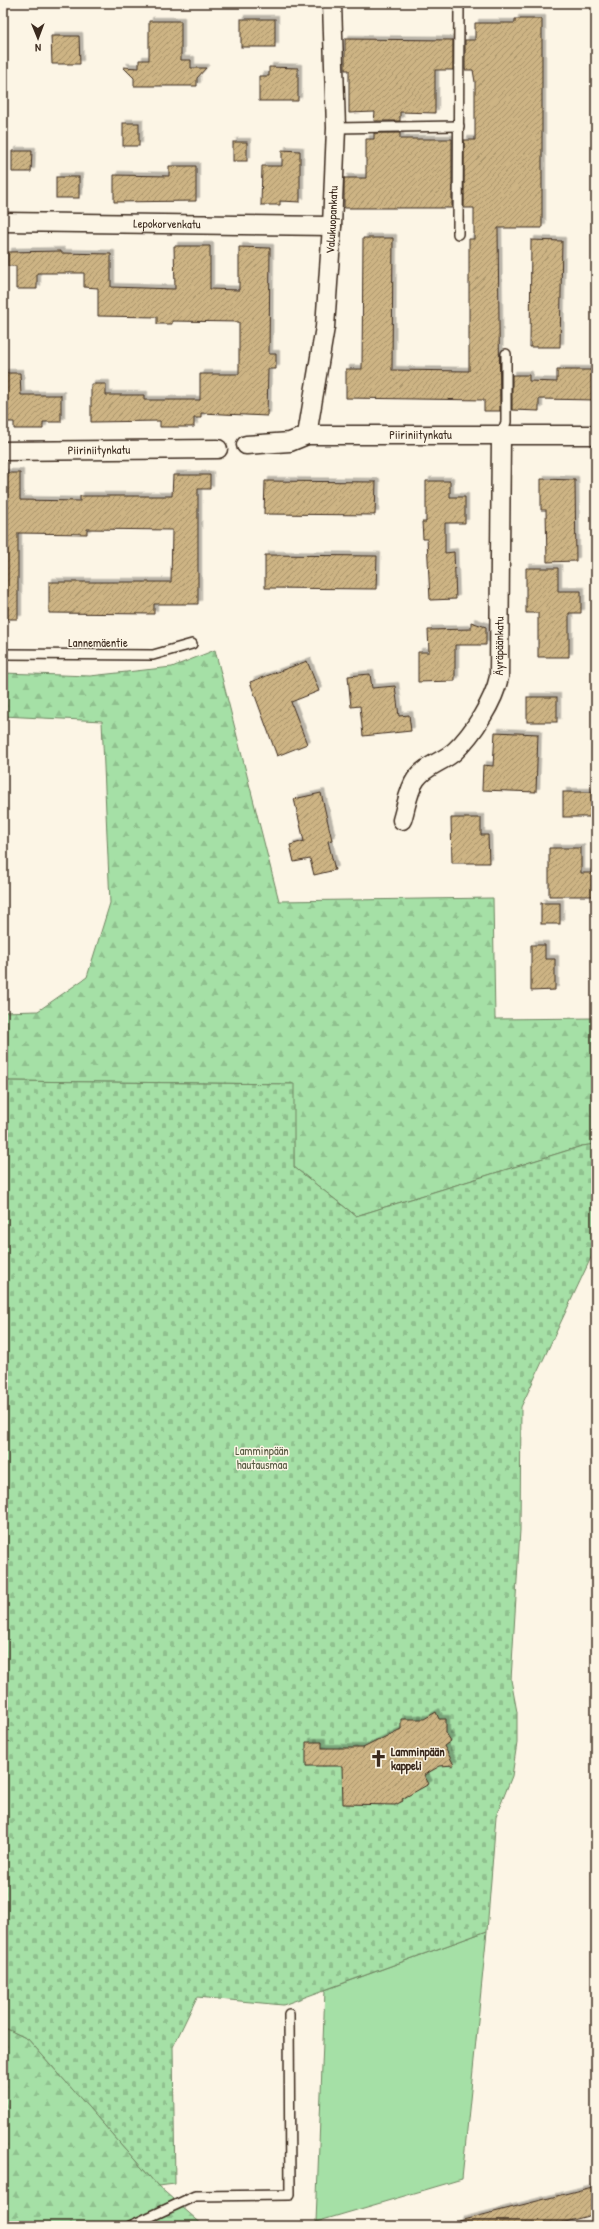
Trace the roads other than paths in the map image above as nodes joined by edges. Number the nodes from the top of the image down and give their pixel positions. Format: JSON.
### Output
{"nodes":[{"id":1,"x":332,"y":3,"type":"edge"},
{"id":2,"x":459,"y":3,"type":"edge"},
{"id":3,"x":459,"y":126,"type":"junction"},
{"id":4,"x":336,"y":128,"type":"junction"},
{"id":5,"x":3,"y":222,"type":"edge"},
{"id":6,"x":332,"y":226,"type":"junction"},
{"id":7,"x":458,"y":234,"type":"dead end"},
{"id":8,"x":506,"y":354,"type":"dead end"},
{"id":9,"x":307,"y":435,"type":"junction"},
{"id":10,"x":596,"y":435,"type":"edge"},
{"id":11,"x":501,"y":436,"type":"junction"},
{"id":12,"x":246,"y":445,"type":"dead end"},
{"id":13,"x":218,"y":449,"type":"dead end"},
{"id":14,"x":3,"y":451,"type":"edge"},
{"id":15,"x":192,"y":644,"type":"dead end"},
{"id":16,"x":3,"y":654,"type":"edge"},
{"id":17,"x":402,"y":820,"type":"dead end"},
{"id":18,"x":289,"y":2014,"type":"dead end"},
{"id":19,"x":130,"y":2226,"type":"edge"}],
"edges":[{"from":1,"to":4,"type":"street","name":"Valukuopankatu"},
{"from":2,"to":3,"type":"lane"},
{"from":3,"to":4,"type":"lane"},
{"from":3,"to":7,"type":"lane"},
{"from":4,"to":6,"type":"street","name":"Valukuopankatu"},
{"from":5,"to":6,"type":"street","name":"Lepokorvenkatu"},
{"from":6,"to":9,"type":"street","name":"Valukuopankatu"},
{"from":8,"to":11,"type":"lane"},
{"from":9,"to":11,"type":"street","name":"Piiriniitynkatu"},
{"from":9,"to":12,"type":"street","name":"Piiriniitynkatu"},
{"from":10,"to":11,"type":"street","name":"Piiriniitynkatu"},
{"from":11,"to":17,"type":"street","name":"Äyräpäänkatu"},
{"from":13,"to":14,"type":"street","name":"Piiriniitynkatu"},
{"from":15,"to":16,"type":"lane","name":"Lannemäentie"},
{"from":18,"to":19,"type":"lane"}]}
